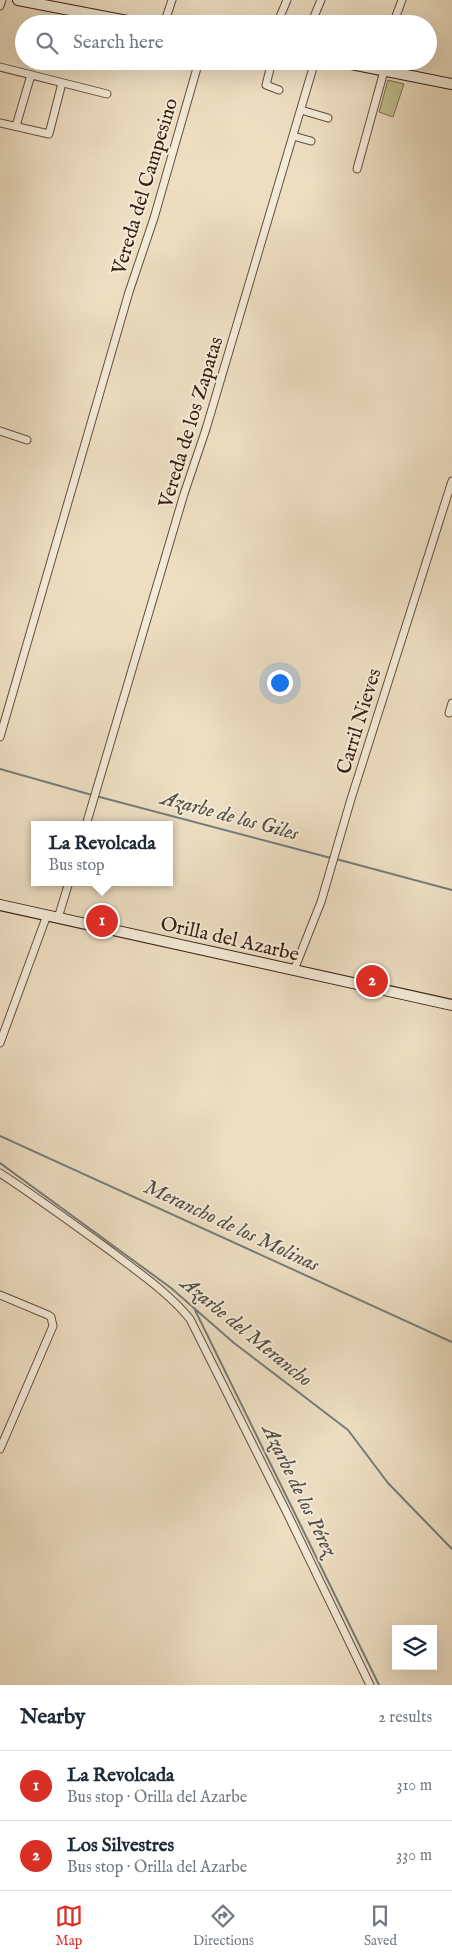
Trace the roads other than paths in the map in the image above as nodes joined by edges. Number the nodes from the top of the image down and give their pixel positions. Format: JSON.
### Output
{"nodes":[{"id":1,"x":2,"y":0,"type":"edge"},
{"id":2,"x":18,"y":0,"type":"edge"},
{"id":3,"x":172,"y":0,"type":"edge"},
{"id":4,"x":287,"y":0,"type":"edge"},
{"id":5,"x":321,"y":0,"type":"edge"},
{"id":6,"x":402,"y":0,"type":"edge"},
{"id":7,"x":50,"y":3,"type":"edge"},
{"id":8,"x":0,"y":6,"type":"edge"},
{"id":9,"x":103,"y":15,"type":"edge"},
{"id":10,"x":167,"y":15,"type":"edge"},
{"id":11,"x":281,"y":15,"type":"edge"},
{"id":12,"x":315,"y":15,"type":"edge"},
{"id":13,"x":396,"y":15,"type":"edge"},
{"id":14,"x":0,"y":67,"type":"edge"},
{"id":15,"x":196,"y":70,"type":"edge"},
{"id":16,"x":270,"y":70,"type":"edge"},
{"id":17,"x":312,"y":70,"type":"edge"},
{"id":18,"x":380,"y":70,"type":"edge"},
{"id":19,"x":394,"y":70,"type":"edge"},
{"id":20,"x":31,"y":75,"type":"junction"},
{"id":21,"x":62,"y":83,"type":"junction"},
{"id":22,"x":452,"y":84,"type":"edge"},
{"id":23,"x":279,"y":90,"type":"dead end"},
{"id":24,"x":107,"y":94,"type":"dead end"},
{"id":25,"x":301,"y":110,"type":"junction"},
{"id":26,"x":328,"y":118,"type":"dead end"},
{"id":27,"x":0,"y":123,"type":"edge"},
{"id":28,"x":16,"y":126,"type":"junction"},
{"id":29,"x":293,"y":136,"type":"junction"},
{"id":30,"x":311,"y":141,"type":"dead end"},
{"id":31,"x":357,"y":168,"type":"dead end"},
{"id":32,"x":0,"y":431,"type":"edge"},
{"id":33,"x":27,"y":440,"type":"dead end"},
{"id":34,"x":452,"y":481,"type":"edge"},
{"id":35,"x":452,"y":703,"type":"edge"},
{"id":36,"x":449,"y":713,"type":"dead end"},
{"id":37,"x":0,"y":737,"type":"edge"},
{"id":38,"x":87,"y":821,"type":"edge"},
{"id":39,"x":68,"y":886,"type":"edge"},
{"id":40,"x":0,"y":905,"type":"edge"},
{"id":41,"x":47,"y":915,"type":"junction"},
{"id":42,"x":58,"y":918,"type":"junction"},
{"id":43,"x":294,"y":970,"type":"junction"},
{"id":44,"x":452,"y":1005,"type":"edge"},
{"id":45,"x":0,"y":1043,"type":"edge"},
{"id":46,"x":0,"y":1173,"type":"edge"},
{"id":47,"x":0,"y":1295,"type":"edge"},
{"id":48,"x":0,"y":1449,"type":"edge"},
{"id":49,"x":370,"y":1685,"type":"edge"}],
"edges":[{"from":1,"to":8,"type":"street"},
{"from":2,"to":7,"type":"street"},
{"from":3,"to":10,"type":"street"},
{"from":4,"to":11,"type":"street"},
{"from":5,"to":12,"type":"street"},
{"from":6,"to":13,"type":"street"},
{"from":7,"to":9,"type":"street"},
{"from":14,"to":20,"type":"street"},
{"from":15,"to":37,"type":"street","name":"Vereda del Campesino"},
{"from":16,"to":23,"type":"street"},
{"from":17,"to":25,"type":"street","name":"Vereda de los Zapatas"},
{"from":18,"to":31,"type":"street"},
{"from":19,"to":22,"type":"street"},
{"from":20,"to":21,"type":"street"},
{"from":20,"to":28,"type":"street"},
{"from":21,"to":24,"type":"street"},
{"from":21,"to":28,"type":"street"},
{"from":25,"to":26,"type":"street"},
{"from":25,"to":29,"type":"street","name":"Vereda de los Zapatas"},
{"from":27,"to":28,"type":"street"},
{"from":29,"to":30,"type":"street"},
{"from":29,"to":38,"type":"street","name":"Vereda de los Zapatas"},
{"from":32,"to":33,"type":"street"},
{"from":34,"to":43,"type":"street","name":"Carril Nieves"},
{"from":35,"to":36,"type":"street"},
{"from":39,"to":42,"type":"street"},
{"from":40,"to":41,"type":"street","name":"Orilla del Azarbe"},
{"from":41,"to":42,"type":"street","name":"Orilla del Azarbe"},
{"from":41,"to":45,"type":"street"},
{"from":42,"to":43,"type":"street","name":"Orilla del Azarbe"},
{"from":43,"to":44,"type":"street","name":"Orilla del Azarbe"},
{"from":46,"to":49,"type":"street"},
{"from":47,"to":48,"type":"street"}]}
